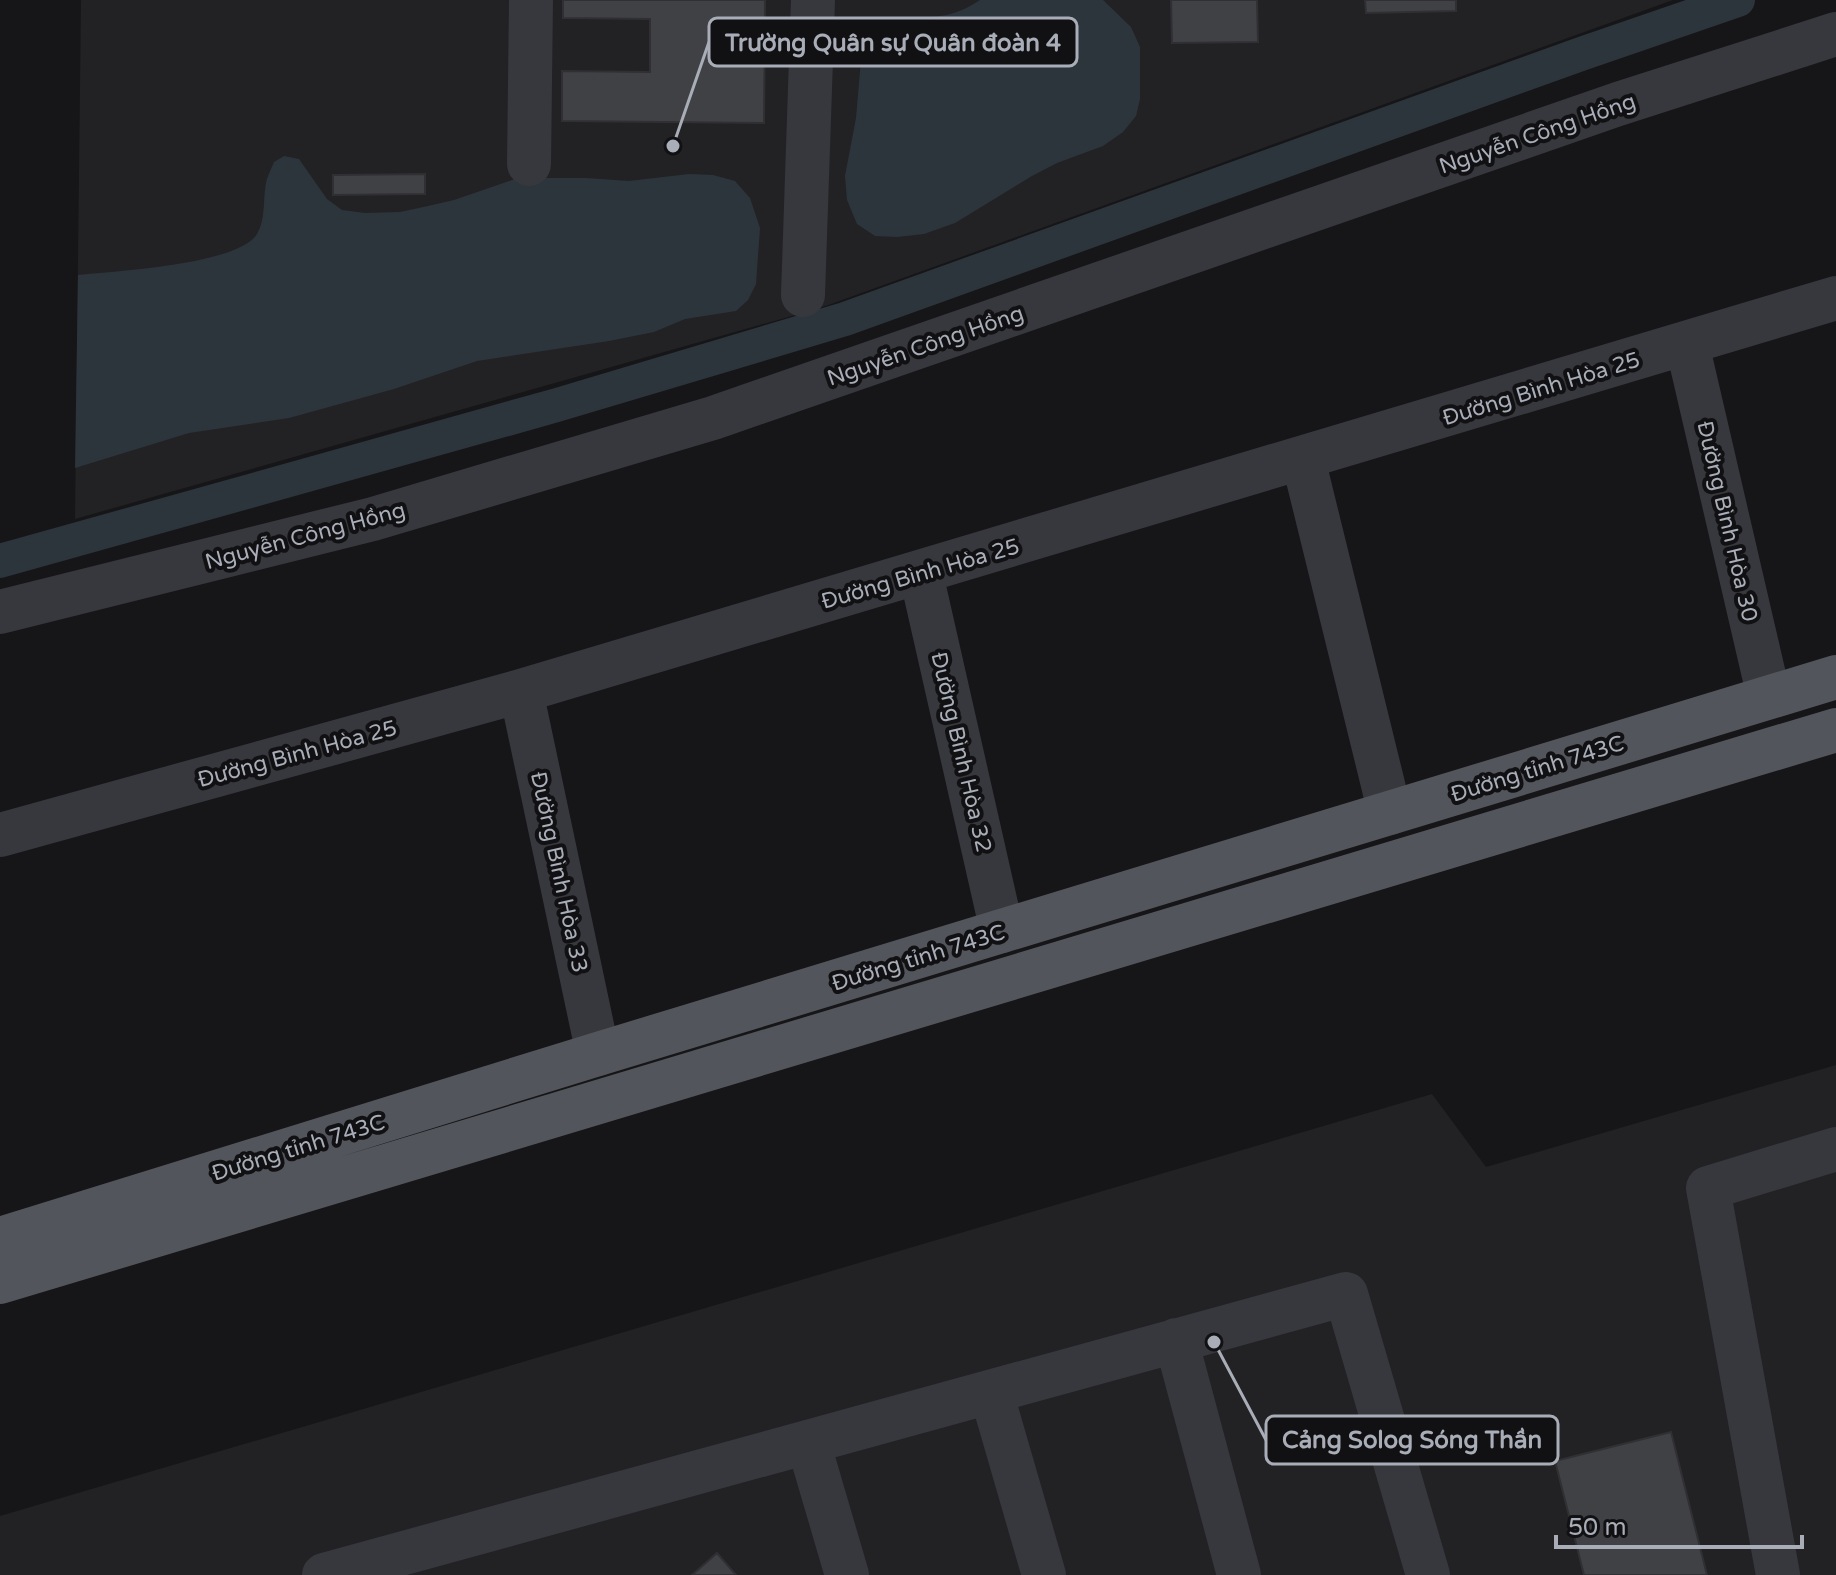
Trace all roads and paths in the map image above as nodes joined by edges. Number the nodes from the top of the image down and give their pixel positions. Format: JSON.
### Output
{"nodes":[{"id":1,"x":531,"y":0,"type":"edge"},
{"id":2,"x":813,"y":0,"type":"edge"},
{"id":3,"x":1836,"y":34,"type":"edge"},
{"id":4,"x":529,"y":164,"type":"dead end"},
{"id":5,"x":803,"y":295,"type":"dead end"},
{"id":6,"x":1836,"y":298,"type":"edge"},
{"id":7,"x":1687,"y":344,"type":"junction"},
{"id":8,"x":1303,"y":459,"type":"junction"},
{"id":9,"x":921,"y":574,"type":"junction"},
{"id":10,"x":0,"y":612,"type":"edge"},
{"id":11,"x":1836,"y":677,"type":"edge"},
{"id":12,"x":521,"y":691,"type":"junction"},
{"id":13,"x":1769,"y":697,"type":"junction"},
{"id":14,"x":1836,"y":730,"type":"edge"},
{"id":15,"x":1390,"y":813,"type":"junction"},
{"id":16,"x":0,"y":835,"type":"edge"},
{"id":17,"x":1402,"y":862,"type":"junction"},
{"id":18,"x":1002,"y":931,"type":"junction"},
{"id":19,"x":598,"y":1054,"type":"junction"},
{"id":20,"x":555,"y":1067,"type":"junction"},
{"id":21,"x":567,"y":1113,"type":"junction"},
{"id":22,"x":1836,"y":1149,"type":"edge"},
{"id":23,"x":0,"y":1239,"type":"edge"},
{"id":24,"x":0,"y":1282,"type":"edge"},
{"id":25,"x":1176,"y":1340,"type":"junction"},
{"id":26,"x":991,"y":1392,"type":"junction"},
{"id":27,"x":808,"y":1442,"type":"junction"},
{"id":28,"x":438,"y":1560,"type":"edge"},
{"id":29,"x":324,"y":1575,"type":"edge"},
{"id":30,"x":847,"y":1575,"type":"edge"},
{"id":31,"x":1044,"y":1575,"type":"edge"},
{"id":32,"x":1239,"y":1575,"type":"edge"},
{"id":33,"x":1428,"y":1575,"type":"edge"},
{"id":34,"x":1778,"y":1575,"type":"edge"}],
"edges":[{"from":1,"to":4,"type":"street"},
{"from":2,"to":5,"type":"street"},
{"from":3,"to":10,"type":"street","name":"Nguyễn Công Hồng"},
{"from":6,"to":7,"type":"street","name":"Đường Bình Hòa 25"},
{"from":7,"to":8,"type":"street","name":"Đường Bình Hòa 25"},
{"from":7,"to":13,"type":"street","name":"Đường Bình Hòa 30"},
{"from":8,"to":9,"type":"street","name":"Đường Bình Hòa 25"},
{"from":8,"to":15,"type":"street"},
{"from":9,"to":12,"type":"street","name":"Đường Bình Hòa 25"},
{"from":9,"to":18,"type":"street","name":"Đường Bình Hòa 32"},
{"from":11,"to":13,"type":"main road","name":"Đường tỉnh 743C"},
{"from":12,"to":16,"type":"street","name":"Đường Bình Hòa 25"},
{"from":12,"to":19,"type":"street","name":"Đường Bình Hòa 33"},
{"from":13,"to":15,"type":"main road","name":"Đường tỉnh 743C"},
{"from":14,"to":17,"type":"main road","name":"Đường tỉnh 743C"},
{"from":15,"to":17,"type":"main road"},
{"from":15,"to":18,"type":"main road","name":"Đường tỉnh 743C"},
{"from":17,"to":21,"type":"main road","name":"Đường tỉnh 743C"},
{"from":18,"to":19,"type":"main road","name":"Đường tỉnh 743C"},
{"from":19,"to":20,"type":"main road","name":"Đường tỉnh 743C"},
{"from":20,"to":21,"type":"main road"},
{"from":20,"to":23,"type":"main road","name":"Đường tỉnh 743C"},
{"from":21,"to":24,"type":"main road","name":"Đường tỉnh 743C"},
{"from":22,"to":34,"type":"street"},
{"from":25,"to":26,"type":"street"},
{"from":25,"to":32,"type":"street"},
{"from":25,"to":33,"type":"street"},
{"from":26,"to":27,"type":"street"},
{"from":26,"to":31,"type":"street"},
{"from":27,"to":28,"type":"street"},
{"from":27,"to":30,"type":"street"},
{"from":28,"to":29,"type":"street"}]}
